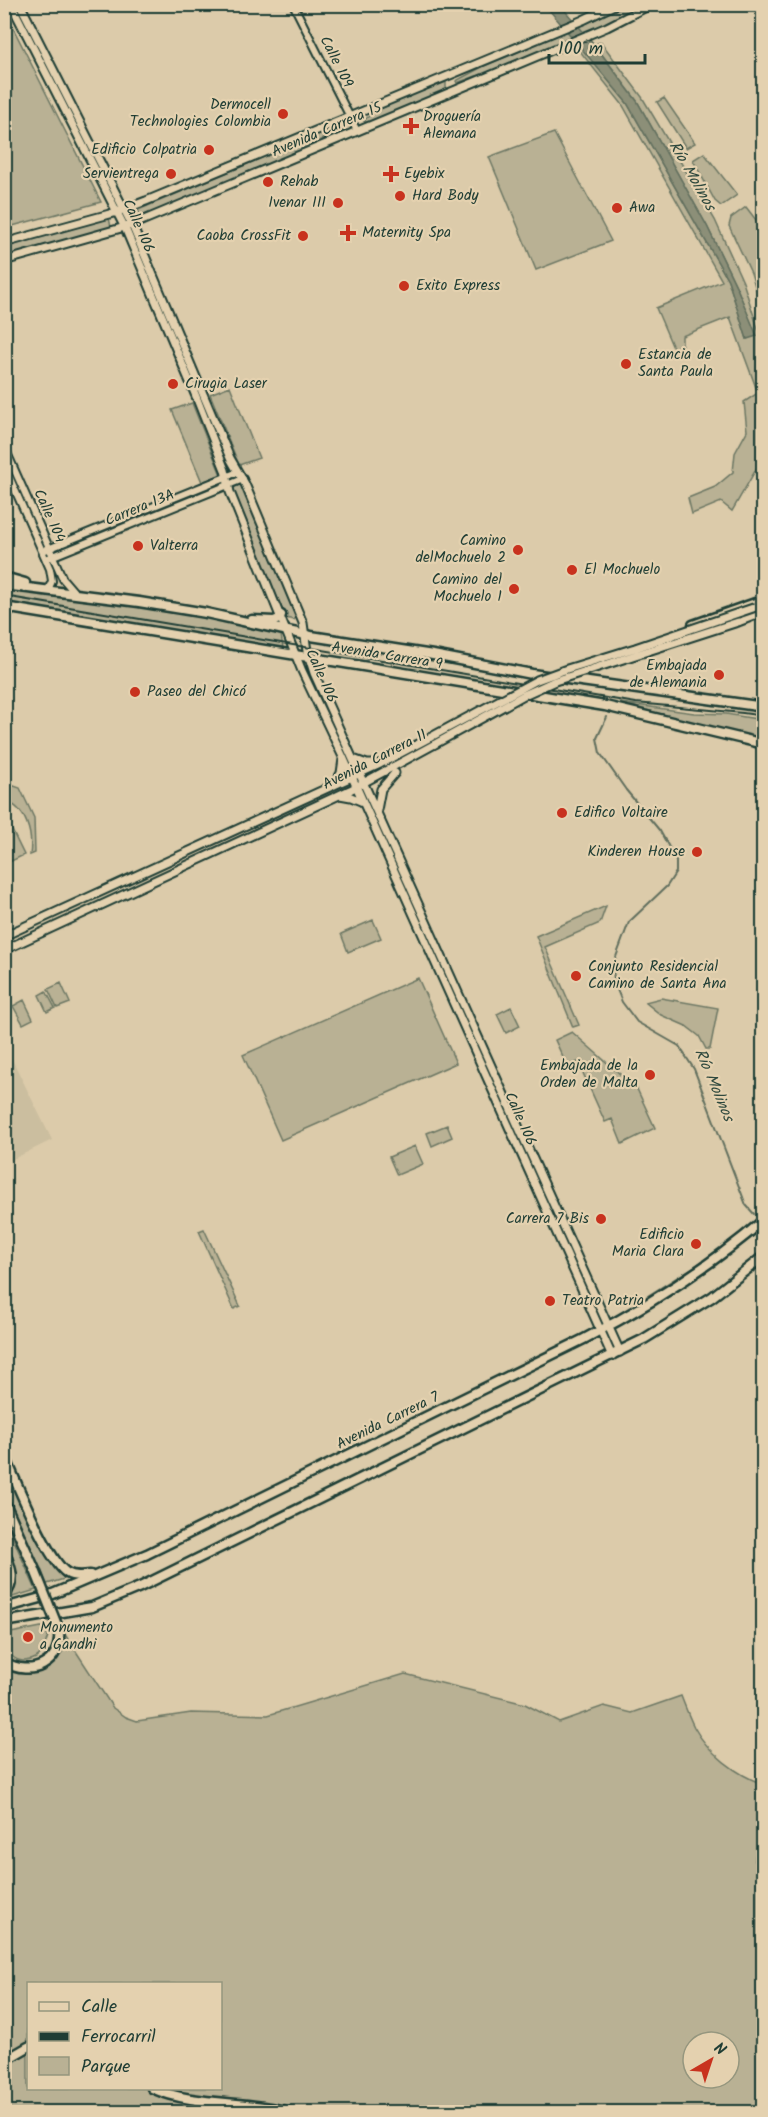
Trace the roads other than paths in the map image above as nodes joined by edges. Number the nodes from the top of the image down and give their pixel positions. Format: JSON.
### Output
{"nodes":[{"id":1,"x":11,"y":4,"type":"edge"},
{"id":2,"x":20,"y":4,"type":"edge"},
{"id":3,"x":293,"y":4,"type":"edge"},
{"id":4,"x":616,"y":4,"type":"edge"},
{"id":5,"x":652,"y":4,"type":"edge"},
{"id":6,"x":480,"y":63,"type":"junction"},
{"id":7,"x":487,"y":77,"type":"junction"},
{"id":8,"x":350,"y":117,"type":"junction"},
{"id":9,"x":357,"y":131,"type":"junction"},
{"id":10,"x":121,"y":211,"type":"junction"},
{"id":11,"x":128,"y":227,"type":"junction"},
{"id":12,"x":4,"y":243,"type":"edge"},
{"id":13,"x":4,"y":261,"type":"edge"},
{"id":14,"x":4,"y":446,"type":"edge"},
{"id":15,"x":4,"y":465,"type":"edge"},
{"id":16,"x":238,"y":472,"type":"junction"},
{"id":17,"x":226,"y":476,"type":"junction"},
{"id":18,"x":243,"y":479,"type":"junction"},
{"id":19,"x":228,"y":485,"type":"junction"},
{"id":20,"x":138,"y":513,"type":"junction"},
{"id":21,"x":141,"y":521,"type":"junction"},
{"id":22,"x":50,"y":548,"type":"junction"},
{"id":23,"x":43,"y":551,"type":"junction"},
{"id":24,"x":53,"y":556,"type":"junction"},
{"id":25,"x":46,"y":558,"type":"junction"},
{"id":26,"x":4,"y":577,"type":"edge"},
{"id":27,"x":4,"y":585,"type":"edge"},
{"id":28,"x":48,"y":590,"type":"junction"},
{"id":29,"x":75,"y":593,"type":"junction"},
{"id":30,"x":764,"y":602,"type":"edge"},
{"id":31,"x":4,"y":607,"type":"edge"},
{"id":32,"x":764,"y":612,"type":"edge"},
{"id":33,"x":281,"y":615,"type":"junction"},
{"id":34,"x":239,"y":621,"type":"junction"},
{"id":35,"x":288,"y":632,"type":"junction"},
{"id":36,"x":306,"y":635,"type":"junction"},
{"id":37,"x":296,"y":655,"type":"junction"},
{"id":38,"x":308,"y":657,"type":"junction"},
{"id":39,"x":532,"y":674,"type":"junction"},
{"id":40,"x":764,"y":707,"type":"edge"},
{"id":41,"x":433,"y":741,"type":"junction"},
{"id":42,"x":764,"y":744,"type":"edge"},
{"id":43,"x":343,"y":757,"type":"junction"},
{"id":44,"x":353,"y":759,"type":"junction"},
{"id":45,"x":380,"y":764,"type":"junction"},
{"id":46,"x":360,"y":773,"type":"junction"},
{"id":47,"x":395,"y":773,"type":"dead end"},
{"id":48,"x":351,"y":777,"type":"junction"},
{"id":49,"x":364,"y":783,"type":"junction"},
{"id":50,"x":334,"y":785,"type":"junction"},
{"id":51,"x":356,"y":786,"type":"junction"},
{"id":52,"x":335,"y":796,"type":"junction"},
{"id":53,"x":363,"y":802,"type":"junction"},
{"id":54,"x":377,"y":812,"type":"junction"},
{"id":55,"x":4,"y":936,"type":"edge"},
{"id":56,"x":4,"y":950,"type":"edge"},
{"id":57,"x":764,"y":1220,"type":"edge"},
{"id":58,"x":764,"y":1256,"type":"edge"},
{"id":59,"x":604,"y":1328,"type":"junction"},
{"id":60,"x":616,"y":1354,"type":"junction"},
{"id":61,"x":4,"y":1454,"type":"edge"},
{"id":62,"x":5,"y":1502,"type":"edge"},
{"id":63,"x":4,"y":1550,"type":"edge"},
{"id":64,"x":99,"y":1574,"type":"junction"},
{"id":65,"x":4,"y":1596,"type":"edge"},
{"id":66,"x":4,"y":1608,"type":"edge"},
{"id":67,"x":8,"y":1621,"type":"edge"},
{"id":68,"x":4,"y":1627,"type":"edge"},
{"id":69,"x":6,"y":1662,"type":"edge"},
{"id":70,"x":27,"y":2048,"type":"edge"},
{"id":71,"x":4,"y":2061,"type":"edge"},
{"id":72,"x":159,"y":2090,"type":"edge"},
{"id":73,"x":289,"y":2112,"type":"edge"}],
"edges":[{"from":1,"to":10,"type":"main road","name":"Calle 106"},
{"from":2,"to":10,"type":"main road","name":"Calle 106"},
{"from":3,"to":8,"type":"street","name":"Calle 109"},
{"from":4,"to":6,"type":"main road","name":"Avenida Carrera 15"},
{"from":5,"to":7,"type":"main road","name":"Avenida Carrera 15"},
{"from":6,"to":7,"type":"main road"},
{"from":6,"to":8,"type":"main road","name":"Avenida Carrera 15"},
{"from":7,"to":9,"type":"main road","name":"Avenida Carrera 15"},
{"from":8,"to":9,"type":"street","name":"Calle 109"},
{"from":8,"to":10,"type":"main road","name":"Avenida Carrera 15"},
{"from":9,"to":11,"type":"main road","name":"Avenida Carrera 15"},
{"from":10,"to":11,"type":"main road","name":"Calle 106"},
{"from":10,"to":12,"type":"main road","name":"Avenida Carrera 15"},
{"from":11,"to":13,"type":"main road","name":"Avenida Carrera 15"},
{"from":11,"to":16,"type":"main road","name":"Calle 106"},
{"from":11,"to":17,"type":"main road","name":"Calle 106"},
{"from":14,"to":22,"type":"street","name":"Calle 104"},
{"from":15,"to":23,"type":"street","name":"Calle 104"},
{"from":16,"to":17,"type":"street","name":"Carrera 13A"},
{"from":16,"to":18,"type":"main road","name":"Calle 106"},
{"from":17,"to":19,"type":"main road","name":"Calle 106"},
{"from":17,"to":20,"type":"street","name":"Carrera 13A"},
{"from":18,"to":19,"type":"street","name":"Carrera 13A"},
{"from":18,"to":36,"type":"main road","name":"Calle 106"},
{"from":19,"to":21,"type":"street","name":"Carrera 13A"},
{"from":19,"to":33,"type":"main road","name":"Calle 106"},
{"from":20,"to":21,"type":"street"},
{"from":20,"to":22,"type":"street","name":"Carrera 13A"},
{"from":21,"to":24,"type":"street","name":"Carrera 13A"},
{"from":22,"to":23,"type":"street","name":"Carrera 13A"},
{"from":22,"to":24,"type":"street","name":"Calle 104"},
{"from":23,"to":25,"type":"street","name":"Calle 104"},
{"from":24,"to":25,"type":"street","name":"Carrera 13A"},
{"from":24,"to":29,"type":"street","name":"Calle 104"},
{"from":25,"to":28,"type":"street","name":"Calle 104"},
{"from":26,"to":28,"type":"main road"},
{"from":27,"to":28,"type":"main road","name":"Avenida Carrera 9"},
{"from":28,"to":29,"type":"main road","name":"Avenida Carrera 9"},
{"from":29,"to":34,"type":"main road","name":"Avenida Carrera 9"},
{"from":30,"to":39,"type":"main road"},
{"from":30,"to":41,"type":"main road","name":"Avenida Carrera 11","bridge":true},
{"from":31,"to":37,"type":"main road","name":"Avenida Carrera 9"},
{"from":32,"to":41,"type":"main road","name":"Avenida Carrera 11","bridge":true},
{"from":33,"to":34,"type":"main road"},
{"from":33,"to":35,"type":"main road","name":"Calle 106"},
{"from":34,"to":35,"type":"main road","name":"Avenida Carrera 9"},
{"from":35,"to":36,"type":"main road","name":"Avenida Carrera 9"},
{"from":35,"to":37,"type":"main road","name":"Calle 106"},
{"from":36,"to":38,"type":"main road","name":"Calle 106"},
{"from":36,"to":39,"type":"main road","name":"Avenida Carrera 9"},
{"from":37,"to":38,"type":"main road","name":"Avenida Carrera 9"},
{"from":37,"to":43,"type":"main road","name":"Calle 106"},
{"from":38,"to":42,"type":"main road","name":"Avenida Carrera 9"},
{"from":38,"to":44,"type":"main road","name":"Calle 106"},
{"from":39,"to":40,"type":"main road","name":"Avenida Carrera 9"},
{"from":41,"to":45,"type":"main road","name":"Avenida Carrera 11"},
{"from":41,"to":49,"type":"main road","name":"Avenida Carrera 11"},
{"from":43,"to":48,"type":"main road","name":"Calle 106"},
{"from":43,"to":50,"type":"main road"},
{"from":44,"to":45,"type":"main road"},
{"from":44,"to":46,"type":"main road","name":"Calle 106"},
{"from":45,"to":46,"type":"main road","name":"Avenida Carrera 11"},
{"from":46,"to":48,"type":"main road","name":"Avenida Carrera 11"},
{"from":46,"to":49,"type":"main road","name":"Calle 106"},
{"from":47,"to":54,"type":"main road"},
{"from":48,"to":50,"type":"main road","name":"Avenida Carrera 11"},
{"from":48,"to":51,"type":"main road","name":"Calle 106"},
{"from":49,"to":51,"type":"main road","name":"Avenida Carrera 11"},
{"from":49,"to":54,"type":"main road","name":"Calle 106"},
{"from":50,"to":55,"type":"main road","name":"Avenida Carrera 11"},
{"from":51,"to":52,"type":"main road","name":"Avenida Carrera 11"},
{"from":51,"to":53,"type":"main road","name":"Calle 106"},
{"from":52,"to":53,"type":"main road"},
{"from":52,"to":56,"type":"main road","name":"Avenida Carrera 11"},
{"from":53,"to":59,"type":"main road","name":"Calle 106"},
{"from":54,"to":59,"type":"main road","name":"Calle 106"},
{"from":57,"to":59,"type":"main road","name":"Avenida Carrera 7"},
{"from":58,"to":60,"type":"main road"},
{"from":59,"to":60,"type":"main road","name":"Calle 106"},
{"from":59,"to":64,"type":"main road","name":"Avenida Carrera 7"},
{"from":60,"to":67,"type":"main road"},
{"from":61,"to":64,"type":"main road"},
{"from":62,"to":69,"type":"main road","bridge":true},
{"from":63,"to":65,"type":"main road"},
{"from":64,"to":66,"type":"main road","name":"Avenida Carrera 7"},
{"from":67,"to":68,"type":"main road"},
{"from":70,"to":71,"type":"main road"},
{"from":72,"to":73,"type":"main road"}]}
